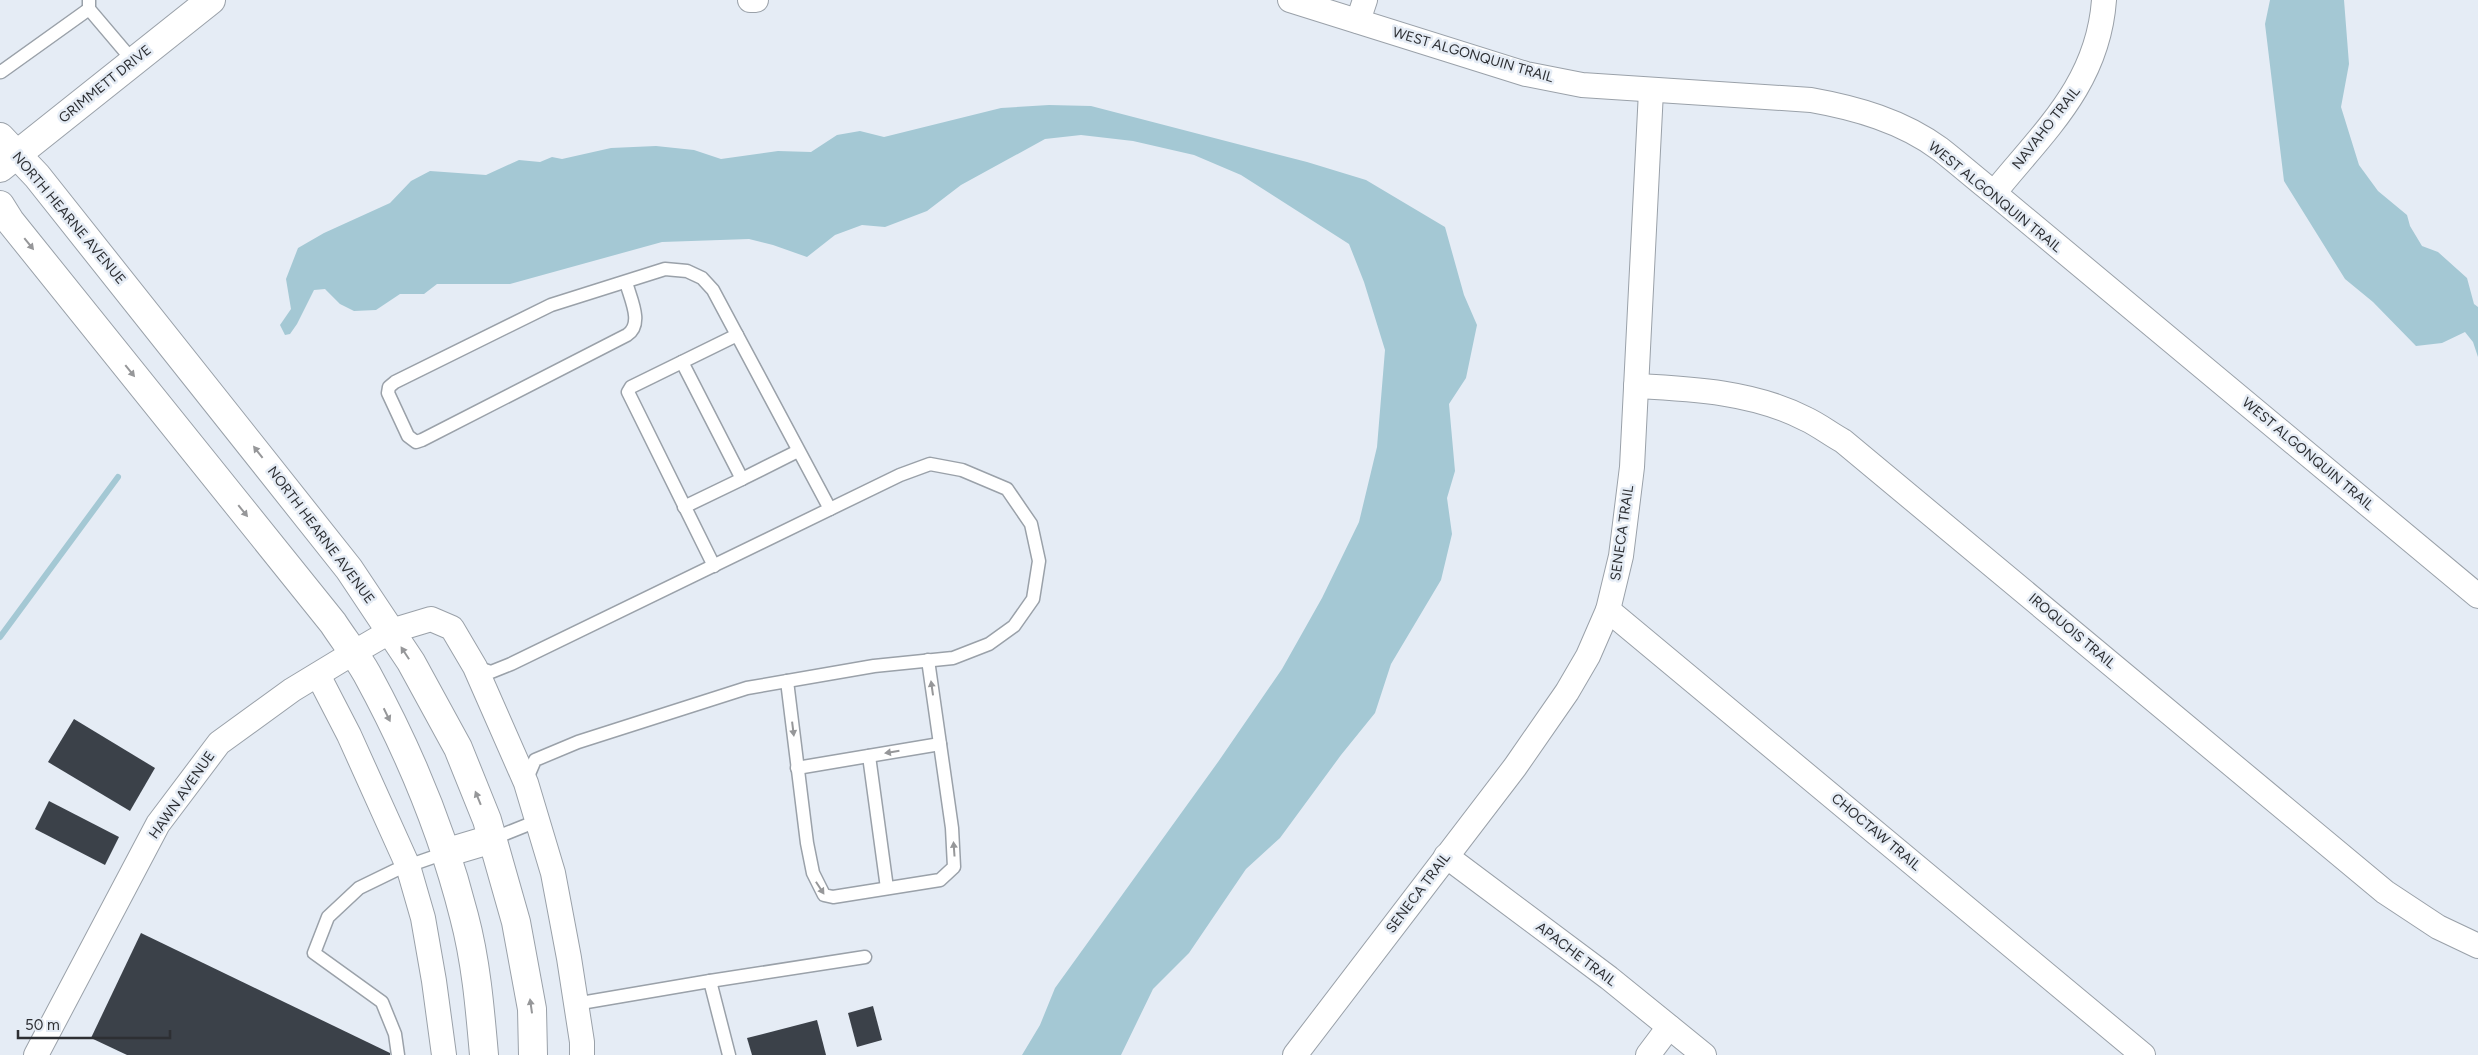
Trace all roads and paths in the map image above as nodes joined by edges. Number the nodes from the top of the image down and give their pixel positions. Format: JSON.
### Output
{"nodes":[{"id":1,"x":210,"y":0,"type":"edge"},
{"id":2,"x":750,"y":0,"type":"edge"},
{"id":3,"x":756,"y":0,"type":"edge"},
{"id":4,"x":1290,"y":0,"type":"edge"},
{"id":5,"x":2104,"y":0,"type":"edge"},
{"id":6,"x":89,"y":5,"type":"edge"},
{"id":7,"x":1362,"y":11,"type":"edge"},
{"id":8,"x":134,"y":62,"type":"junction"},
{"id":9,"x":0,"y":71,"type":"edge"},
{"id":10,"x":1652,"y":91,"type":"junction"},
{"id":11,"x":6,"y":153,"type":"edge"},
{"id":12,"x":1994,"y":193,"type":"junction"},
{"id":13,"x":0,"y":205,"type":"edge"},
{"id":14,"x":626,"y":282,"type":"junction"},
{"id":15,"x":736,"y":335,"type":"junction"},
{"id":16,"x":682,"y":362,"type":"junction"},
{"id":17,"x":1636,"y":386,"type":"junction"},
{"id":18,"x":798,"y":451,"type":"junction"},
{"id":19,"x":742,"y":479,"type":"junction"},
{"id":20,"x":684,"y":507,"type":"junction"},
{"id":21,"x":830,"y":510,"type":"junction"},
{"id":22,"x":714,"y":566,"type":"junction"},
{"id":23,"x":2478,"y":596,"type":"edge"},
{"id":24,"x":1608,"y":610,"type":"junction"},
{"id":25,"x":390,"y":631,"type":"junction"},
{"id":26,"x":353,"y":653,"type":"junction"},
{"id":27,"x":928,"y":660,"type":"junction"},
{"id":28,"x":475,"y":667,"type":"junction"},
{"id":29,"x":318,"y":675,"type":"junction"},
{"id":30,"x":787,"y":681,"type":"junction"},
{"id":31,"x":940,"y":744,"type":"junction"},
{"id":32,"x":869,"y":756,"type":"junction"},
{"id":33,"x":797,"y":768,"type":"junction"},
{"id":34,"x":526,"y":783,"type":"junction"},
{"id":35,"x":537,"y":821,"type":"junction"},
{"id":36,"x":492,"y":839,"type":"junction"},
{"id":37,"x":444,"y":854,"type":"junction"},
{"id":38,"x":1446,"y":856,"type":"junction"},
{"id":39,"x":408,"y":866,"type":"junction"},
{"id":40,"x":887,"y":888,"type":"junction"},
{"id":41,"x":2478,"y":946,"type":"edge"},
{"id":42,"x":865,"y":957,"type":"dead end"},
{"id":43,"x":710,"y":981,"type":"junction"},
{"id":44,"x":575,"y":1004,"type":"junction"},
{"id":45,"x":1669,"y":1027,"type":"junction"},
{"id":46,"x":36,"y":1055,"type":"edge"},
{"id":47,"x":398,"y":1055,"type":"edge"},
{"id":48,"x":444,"y":1055,"type":"edge"},
{"id":49,"x":484,"y":1055,"type":"edge"},
{"id":50,"x":533,"y":1055,"type":"edge"},
{"id":51,"x":582,"y":1055,"type":"edge"},
{"id":52,"x":728,"y":1055,"type":"edge"},
{"id":53,"x":1295,"y":1055,"type":"edge"},
{"id":54,"x":1648,"y":1055,"type":"edge"},
{"id":55,"x":1704,"y":1055,"type":"edge"},
{"id":56,"x":2143,"y":1055,"type":"edge"}],
"edges":[{"from":1,"to":8,"type":"street","name":"GRIMMETT DRIVE"},
{"from":2,"to":3,"type":"street"},
{"from":4,"to":7,"type":"street","name":"WEST ALGONQUIN TRAIL"},
{"from":5,"to":12,"type":"street","name":"NAVAHO TRAIL"},
{"from":6,"to":8,"type":"lane"},
{"from":6,"to":9,"type":"lane"},
{"from":7,"to":10,"type":"street","name":"WEST ALGONQUIN TRAIL"},
{"from":8,"to":11,"type":"street","name":"GRIMMETT DRIVE"},
{"from":10,"to":12,"type":"street","name":"WEST ALGONQUIN TRAIL"},
{"from":10,"to":17,"type":"street","name":"SENECA TRAIL"},
{"from":25,"to":11,"type":"street","name":"NORTH HEARNE AVENUE","one_way":true},
{"from":12,"to":23,"type":"street","name":"WEST ALGONQUIN TRAIL"},
{"from":13,"to":26,"type":"street","one_way":true},
{"from":14,"to":14,"type":"lane"},
{"from":14,"to":15,"type":"lane"},
{"from":15,"to":16,"type":"lane"},
{"from":15,"to":18,"type":"lane"},
{"from":16,"to":19,"type":"lane"},
{"from":16,"to":20,"type":"lane"},
{"from":17,"to":24,"type":"street","name":"SENECA TRAIL"},
{"from":17,"to":41,"type":"street","name":"IROQUOIS TRAIL"},
{"from":18,"to":19,"type":"lane"},
{"from":18,"to":21,"type":"lane"},
{"from":19,"to":20,"type":"lane"},
{"from":20,"to":22,"type":"lane"},
{"from":21,"to":22,"type":"lane"},
{"from":21,"to":27,"type":"lane"},
{"from":22,"to":28,"type":"lane"},
{"from":24,"to":38,"type":"street","name":"SENECA TRAIL"},
{"from":24,"to":56,"type":"street","name":"CHOCTAW TRAIL"},
{"from":25,"to":26,"type":"street","name":"HAWN AVENUE"},
{"from":25,"to":28,"type":"street","name":"HAWN AVENUE"},
{"from":36,"to":25,"type":"street","name":"NORTH HEARNE AVENUE","one_way":true},
{"from":26,"to":29,"type":"street","name":"HAWN AVENUE"},
{"from":26,"to":37,"type":"street","one_way":true},
{"from":27,"to":30,"type":"lane"},
{"from":31,"to":27,"type":"lane","one_way":true},
{"from":28,"to":34,"type":"street","name":"HAWN AVENUE"},
{"from":29,"to":39,"type":"street"},
{"from":29,"to":46,"type":"street","name":"HAWN AVENUE"},
{"from":30,"to":33,"type":"lane","one_way":true},
{"from":30,"to":34,"type":"lane"},
{"from":31,"to":32,"type":"lane","one_way":true},
{"from":40,"to":31,"type":"lane","one_way":true},
{"from":32,"to":33,"type":"lane"},
{"from":32,"to":40,"type":"lane"},
{"from":33,"to":40,"type":"lane","one_way":true},
{"from":34,"to":35,"type":"street","name":"HAWN AVENUE"},
{"from":35,"to":36,"type":"lane"},
{"from":35,"to":44,"type":"street","name":"HAWN AVENUE"},
{"from":36,"to":37,"type":"street"},
{"from":50,"to":36,"type":"street","name":"NORTH HEARNE AVENUE","one_way":true},
{"from":37,"to":39,"type":"lane"},
{"from":37,"to":49,"type":"street"},
{"from":38,"to":45,"type":"street","name":"APACHE TRAIL"},
{"from":38,"to":53,"type":"street","name":"SENECA TRAIL"},
{"from":39,"to":47,"type":"lane"},
{"from":39,"to":48,"type":"street"},
{"from":42,"to":43,"type":"lane"},
{"from":43,"to":44,"type":"lane"},
{"from":43,"to":52,"type":"lane"},
{"from":44,"to":51,"type":"street","name":"HAWN AVENUE"},
{"from":45,"to":54,"type":"street"},
{"from":45,"to":55,"type":"street","name":"APACHE TRAIL"}]}
